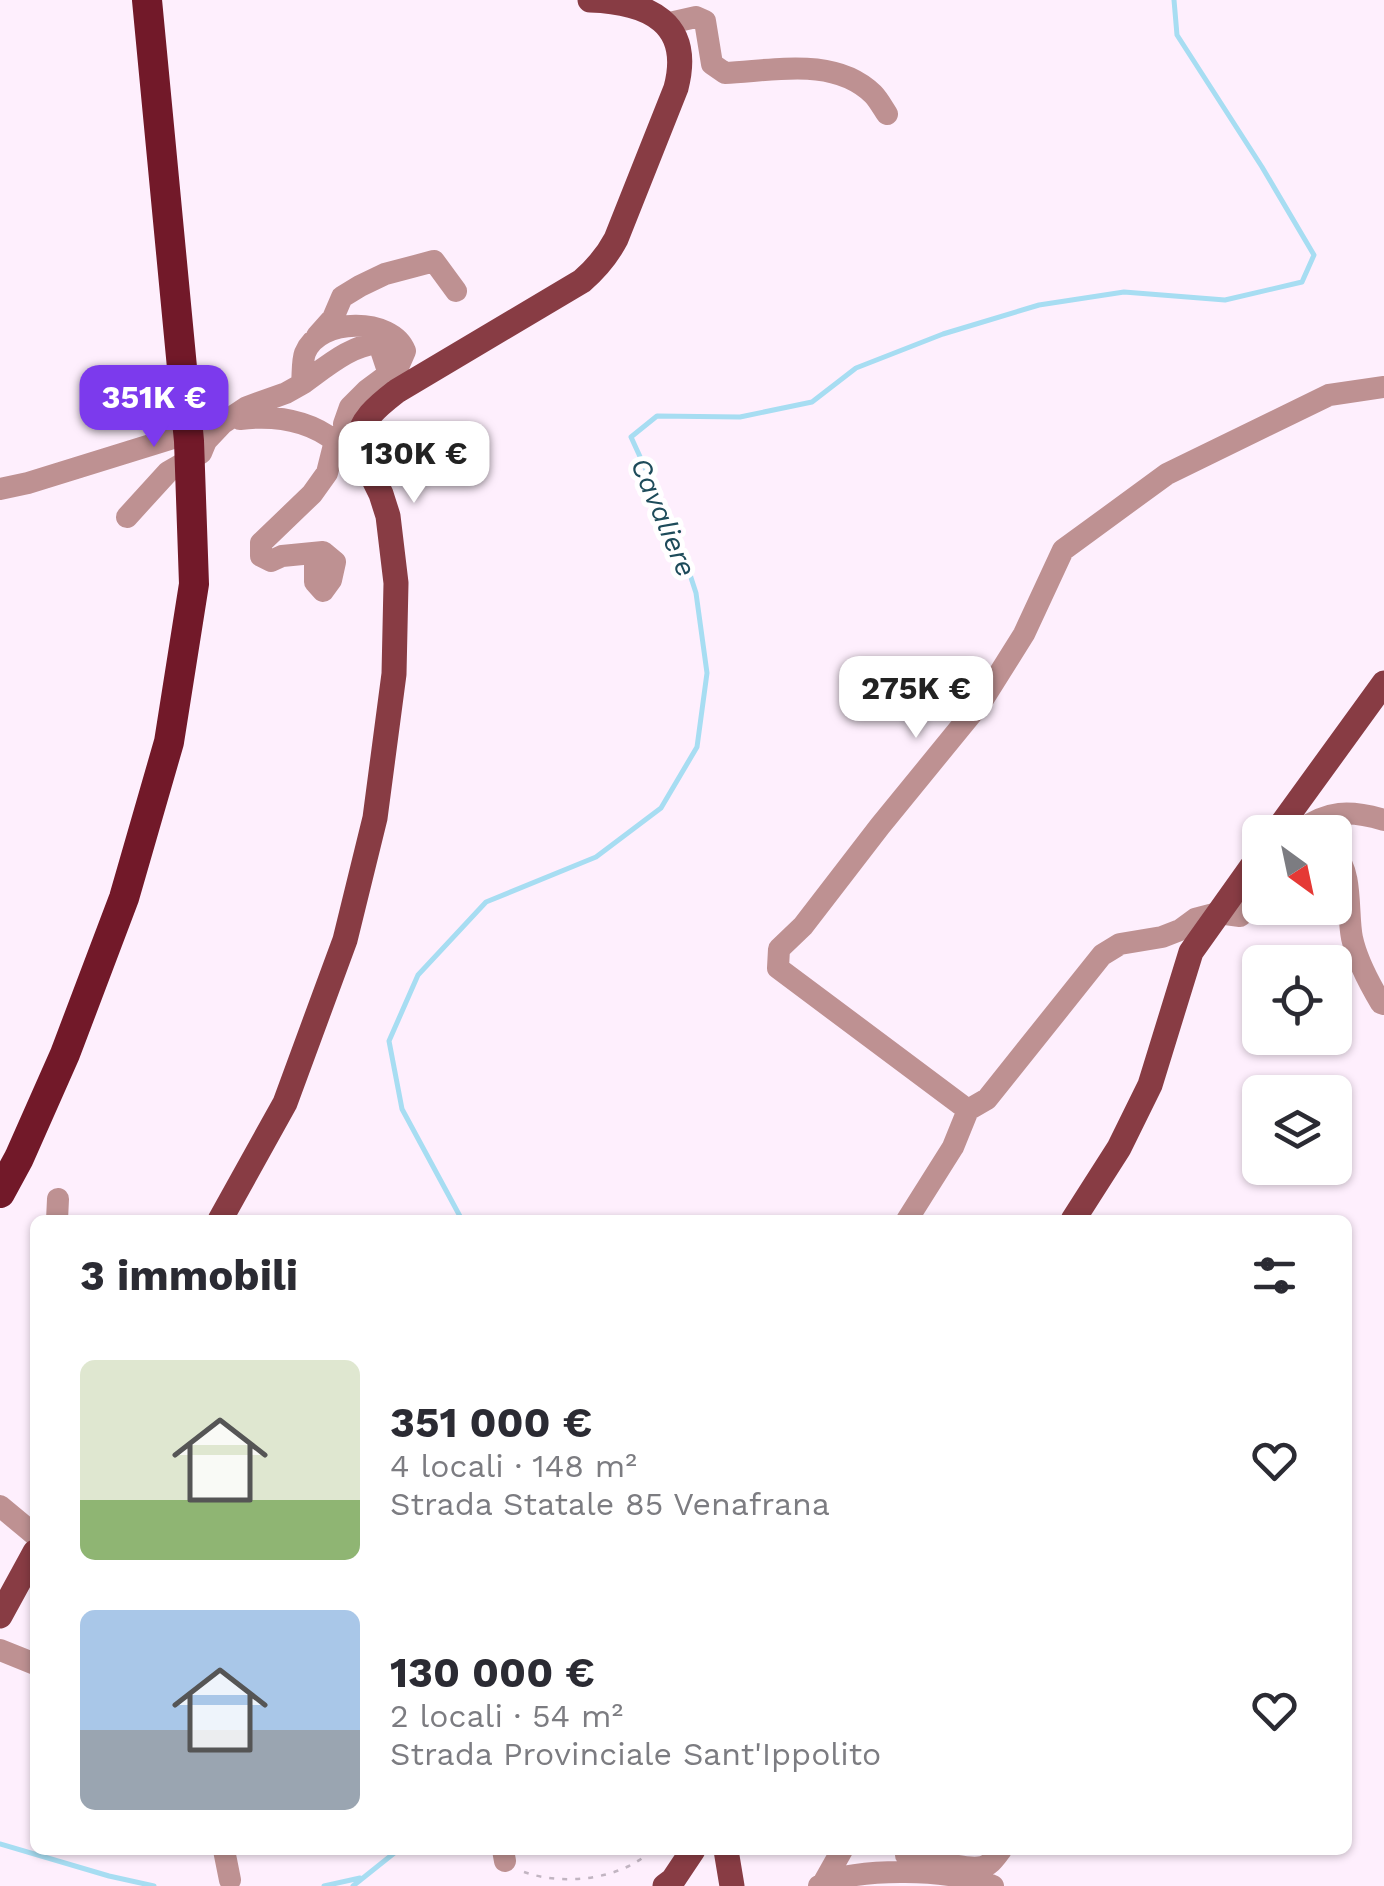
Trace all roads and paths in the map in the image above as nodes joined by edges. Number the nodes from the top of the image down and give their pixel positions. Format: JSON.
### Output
{"nodes":[{"id":1,"x":590,"y":0,"type":"edge"},
{"id":2,"x":634,"y":4,"type":"edge"},
{"id":3,"x":148,"y":8,"type":"edge"},
{"id":4,"x":683,"y":14,"type":"edge"},
{"id":5,"x":888,"y":114,"type":"dead end"},
{"id":6,"x":456,"y":292,"type":"dead end"},
{"id":7,"x":318,"y":336,"type":"junction"},
{"id":8,"x":389,"y":374,"type":"junction"},
{"id":9,"x":302,"y":384,"type":"junction"},
{"id":10,"x":1384,"y":387,"type":"edge"},
{"id":11,"x":223,"y":423,"type":"junction"},
{"id":12,"x":346,"y":439,"type":"junction"},
{"id":13,"x":0,"y":489,"type":"edge"},
{"id":14,"x":127,"y":517,"type":"dead end"},
{"id":15,"x":315,"y":553,"type":"dead end"},
{"id":16,"x":1384,"y":683,"type":"edge"},
{"id":17,"x":1288,"y":815,"type":"edge"},
{"id":18,"x":1333,"y":815,"type":"edge"},
{"id":19,"x":1384,"y":820,"type":"edge"},
{"id":20,"x":1242,"y":885,"type":"edge"},
{"id":21,"x":1242,"y":896,"type":"edge"},
{"id":22,"x":1242,"y":914,"type":"edge"},
{"id":23,"x":1224,"y":915,"type":"junction"},
{"id":24,"x":1351,"y":925,"type":"edge"},
{"id":25,"x":1384,"y":1004,"type":"edge"},
{"id":26,"x":968,"y":1110,"type":"junction"},
{"id":27,"x":0,"y":1193,"type":"edge"},
{"id":28,"x":226,"y":1215,"type":"edge"},
{"id":29,"x":910,"y":1215,"type":"edge"},
{"id":30,"x":1076,"y":1215,"type":"edge"},
{"id":31,"x":0,"y":1506,"type":"edge"},
{"id":32,"x":30,"y":1530,"type":"edge"},
{"id":33,"x":30,"y":1561,"type":"edge"},
{"id":34,"x":0,"y":1616,"type":"edge"},
{"id":35,"x":0,"y":1650,"type":"edge"},
{"id":36,"x":30,"y":1662,"type":"edge"},
{"id":37,"x":225,"y":1855,"type":"edge"},
{"id":38,"x":647,"y":1855,"type":"edge"},
{"id":39,"x":690,"y":1855,"type":"edge"},
{"id":40,"x":727,"y":1855,"type":"edge"},
{"id":41,"x":839,"y":1855,"type":"edge"},
{"id":42,"x":904,"y":1855,"type":"edge"},
{"id":43,"x":918,"y":1855,"type":"edge"},
{"id":44,"x":997,"y":1855,"type":"edge"},
{"id":45,"x":504,"y":1856,"type":"edge"},
{"id":46,"x":889,"y":1872,"type":"junction"},
{"id":47,"x":230,"y":1880,"type":"dead end"},
{"id":48,"x":822,"y":1884,"type":"edge"},
{"id":49,"x":666,"y":1886,"type":"edge"},
{"id":50,"x":732,"y":1886,"type":"edge"},
{"id":51,"x":992,"y":1886,"type":"edge"}],
"edges":[{"from":1,"to":2,"type":"main road"},
{"from":2,"to":4,"type":"main road"},
{"from":3,"to":27,"type":"highway"},
{"from":4,"to":5,"type":"street"},
{"from":4,"to":12,"type":"main road"},
{"from":6,"to":7,"type":"street"},
{"from":7,"to":8,"type":"street"},
{"from":7,"to":9,"type":"street"},
{"from":8,"to":9,"type":"street"},
{"from":8,"to":12,"type":"street"},
{"from":9,"to":11,"type":"street"},
{"from":10,"to":26,"type":"street"},
{"from":11,"to":12,"type":"street"},
{"from":11,"to":13,"type":"street"},
{"from":11,"to":14,"type":"street"},
{"from":12,"to":15,"type":"street"},
{"from":12,"to":28,"type":"main road"},
{"from":16,"to":17,"type":"main road"},
{"from":18,"to":19,"type":"street"},
{"from":20,"to":23,"type":"main road"},
{"from":21,"to":23,"type":"street"},
{"from":22,"to":23,"type":"street"},
{"from":23,"to":26,"type":"street"},
{"from":23,"to":30,"type":"main road"},
{"from":24,"to":25,"type":"street"},
{"from":26,"to":29,"type":"street"},
{"from":31,"to":32,"type":"street"},
{"from":33,"to":34,"type":"main road"},
{"from":35,"to":36,"type":"street"},
{"from":37,"to":47,"type":"street"},
{"from":38,"to":45,"type":"path"},
{"from":39,"to":49,"type":"main road"},
{"from":40,"to":50,"type":"main road"},
{"from":41,"to":48,"type":"street"},
{"from":42,"to":46,"type":"street"},
{"from":43,"to":44,"type":"street"},
{"from":46,"to":48,"type":"street"},
{"from":46,"to":51,"type":"street"}]}
